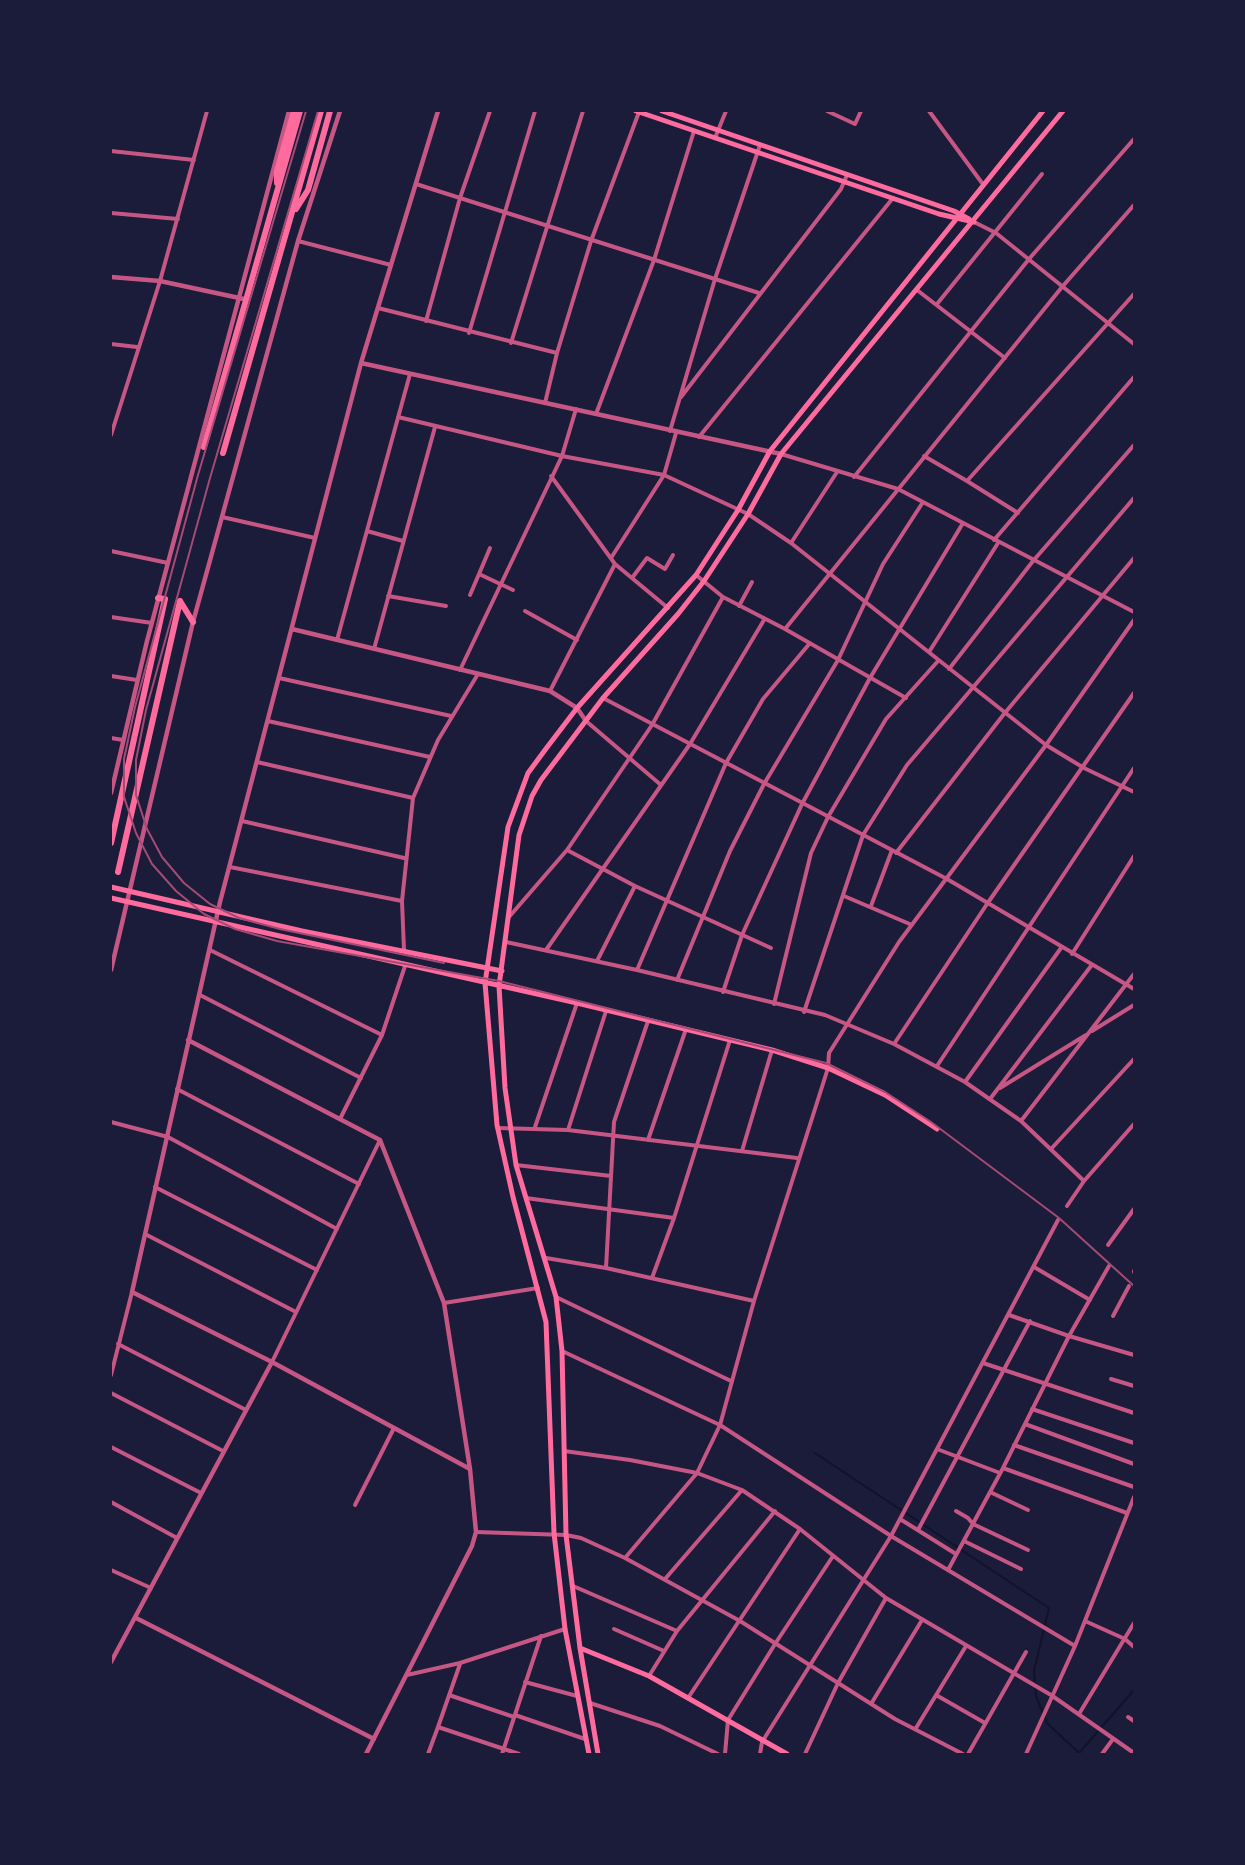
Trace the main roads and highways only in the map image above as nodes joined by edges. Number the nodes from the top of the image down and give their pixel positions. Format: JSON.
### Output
{"nodes":[{"id":1,"x":292,"y":111,"type":"edge"},
{"id":2,"x":300,"y":111,"type":"edge"},
{"id":3,"x":321,"y":111,"type":"edge"},
{"id":4,"x":330,"y":111,"type":"edge"},
{"id":5,"x":637,"y":111,"type":"edge"},
{"id":6,"x":662,"y":111,"type":"edge"},
{"id":7,"x":1043,"y":111,"type":"edge"},
{"id":8,"x":1064,"y":111,"type":"edge"},
{"id":9,"x":278,"y":187,"type":"junction"},
{"id":10,"x":293,"y":212,"type":"junction"},
{"id":11,"x":957,"y":215,"type":"junction"},
{"id":12,"x":974,"y":222,"type":"junction"},
{"id":13,"x":204,"y":447,"type":"dead end"},
{"id":14,"x":223,"y":453,"type":"dead end"},
{"id":15,"x":162,"y":599,"type":"road end"},
{"id":16,"x":668,"y":608,"type":"junction"},
{"id":17,"x":678,"y":614,"type":"junction"},
{"id":18,"x":193,"y":622,"type":"road end"},
{"id":19,"x":111,"y":843,"type":"edge"},
{"id":20,"x":118,"y":872,"type":"dead end"},
{"id":21,"x":111,"y":887,"type":"edge"},
{"id":22,"x":111,"y":898,"type":"edge"},
{"id":23,"x":487,"y":967,"type":"junction"},
{"id":24,"x":502,"y":971,"type":"junction"},
{"id":25,"x":485,"y":983,"type":"junction"},
{"id":26,"x":499,"y":986,"type":"junction"},
{"id":27,"x":937,"y":1129,"type":"dead end"},
{"id":28,"x":580,"y":1648,"type":"junction"},
{"id":29,"x":589,"y":1754,"type":"edge"},
{"id":30,"x":598,"y":1754,"type":"edge"},
{"id":31,"x":787,"y":1754,"type":"edge"}],
"edges":[{"from":1,"to":9,"type":"main road"},
{"from":2,"to":9,"type":"main road"},
{"from":3,"to":10,"type":"main road"},
{"from":4,"to":10,"type":"main road"},
{"from":5,"to":11,"type":"main road"},
{"from":6,"to":11,"type":"main road"},
{"from":7,"to":11,"type":"main road"},
{"from":8,"to":12,"type":"main road"},
{"from":9,"to":13,"type":"main road"},
{"from":10,"to":14,"type":"main road"},
{"from":11,"to":12,"type":"main road"},
{"from":11,"to":16,"type":"main road"},
{"from":12,"to":17,"type":"main road"},
{"from":15,"to":19,"type":"main road"},
{"from":16,"to":17,"type":"main road"},
{"from":16,"to":23,"type":"main road"},
{"from":17,"to":24,"type":"main road"},
{"from":18,"to":20,"type":"main road"},
{"from":21,"to":23,"type":"main road"},
{"from":22,"to":25,"type":"main road"},
{"from":23,"to":24,"type":"main road"},
{"from":23,"to":25,"type":"main road"},
{"from":24,"to":26,"type":"main road"},
{"from":25,"to":26,"type":"main road"},
{"from":25,"to":29,"type":"main road"},
{"from":26,"to":27,"type":"main road"},
{"from":26,"to":28,"type":"main road"},
{"from":28,"to":30,"type":"main road"},
{"from":28,"to":31,"type":"main road"}]}
